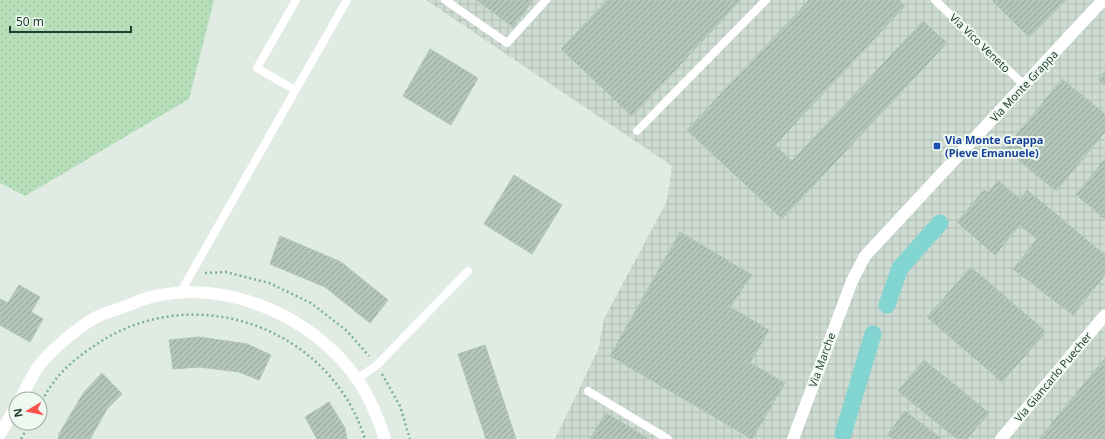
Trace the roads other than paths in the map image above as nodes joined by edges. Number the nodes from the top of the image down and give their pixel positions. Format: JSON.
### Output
{"nodes":[{"id":1,"x":296,"y":0,"type":"edge"},
{"id":2,"x":347,"y":0,"type":"edge"},
{"id":3,"x":445,"y":0,"type":"edge"},
{"id":4,"x":546,"y":0,"type":"edge"},
{"id":5,"x":766,"y":0,"type":"edge"},
{"id":6,"x":935,"y":0,"type":"edge"},
{"id":7,"x":1103,"y":0,"type":"edge"},
{"id":8,"x":1024,"y":85,"type":"junction"},
{"id":9,"x":295,"y":90,"type":"junction"},
{"id":10,"x":637,"y":131,"type":"dead end"},
{"id":11,"x":468,"y":271,"type":"dead end"},
{"id":12,"x":852,"y":281,"type":"joint"},
{"id":13,"x":180,"y":293,"type":"junction"},
{"id":14,"x":1105,"y":315,"type":"edge"},
{"id":15,"x":357,"y":379,"type":"junction"},
{"id":16,"x":24,"y":391,"type":"edge"},
{"id":17,"x":588,"y":391,"type":"dead end"},
{"id":18,"x":8,"y":420,"type":"edge"},
{"id":19,"x":0,"y":434,"type":"edge"},
{"id":20,"x":385,"y":439,"type":"edge"},
{"id":21,"x":668,"y":439,"type":"edge"},
{"id":22,"x":793,"y":439,"type":"edge"},
{"id":23,"x":1001,"y":439,"type":"edge"}],
"edges":[{"from":1,"to":9,"type":"lane"},
{"from":2,"to":9,"type":"lane"},
{"from":3,"to":4,"type":"lane"},
{"from":5,"to":10,"type":"lane"},
{"from":6,"to":8,"type":"lane","name":"Via Vico Veneto"},
{"from":7,"to":8,"type":"street","name":"Via Monte Grappa"},
{"from":8,"to":12,"type":"street","name":"Via Monte Grappa"},
{"from":9,"to":13,"type":"lane"},
{"from":11,"to":15,"type":"lane"},
{"from":12,"to":22,"type":"street","name":"Via Marche"},
{"from":13,"to":15,"type":"street"},
{"from":13,"to":16,"type":"street"},
{"from":14,"to":23,"type":"street","name":"Via Giancarlo Puecher"},
{"from":15,"to":20,"type":"street"},
{"from":17,"to":21,"type":"lane"},
{"from":18,"to":19,"type":"street"}]}
